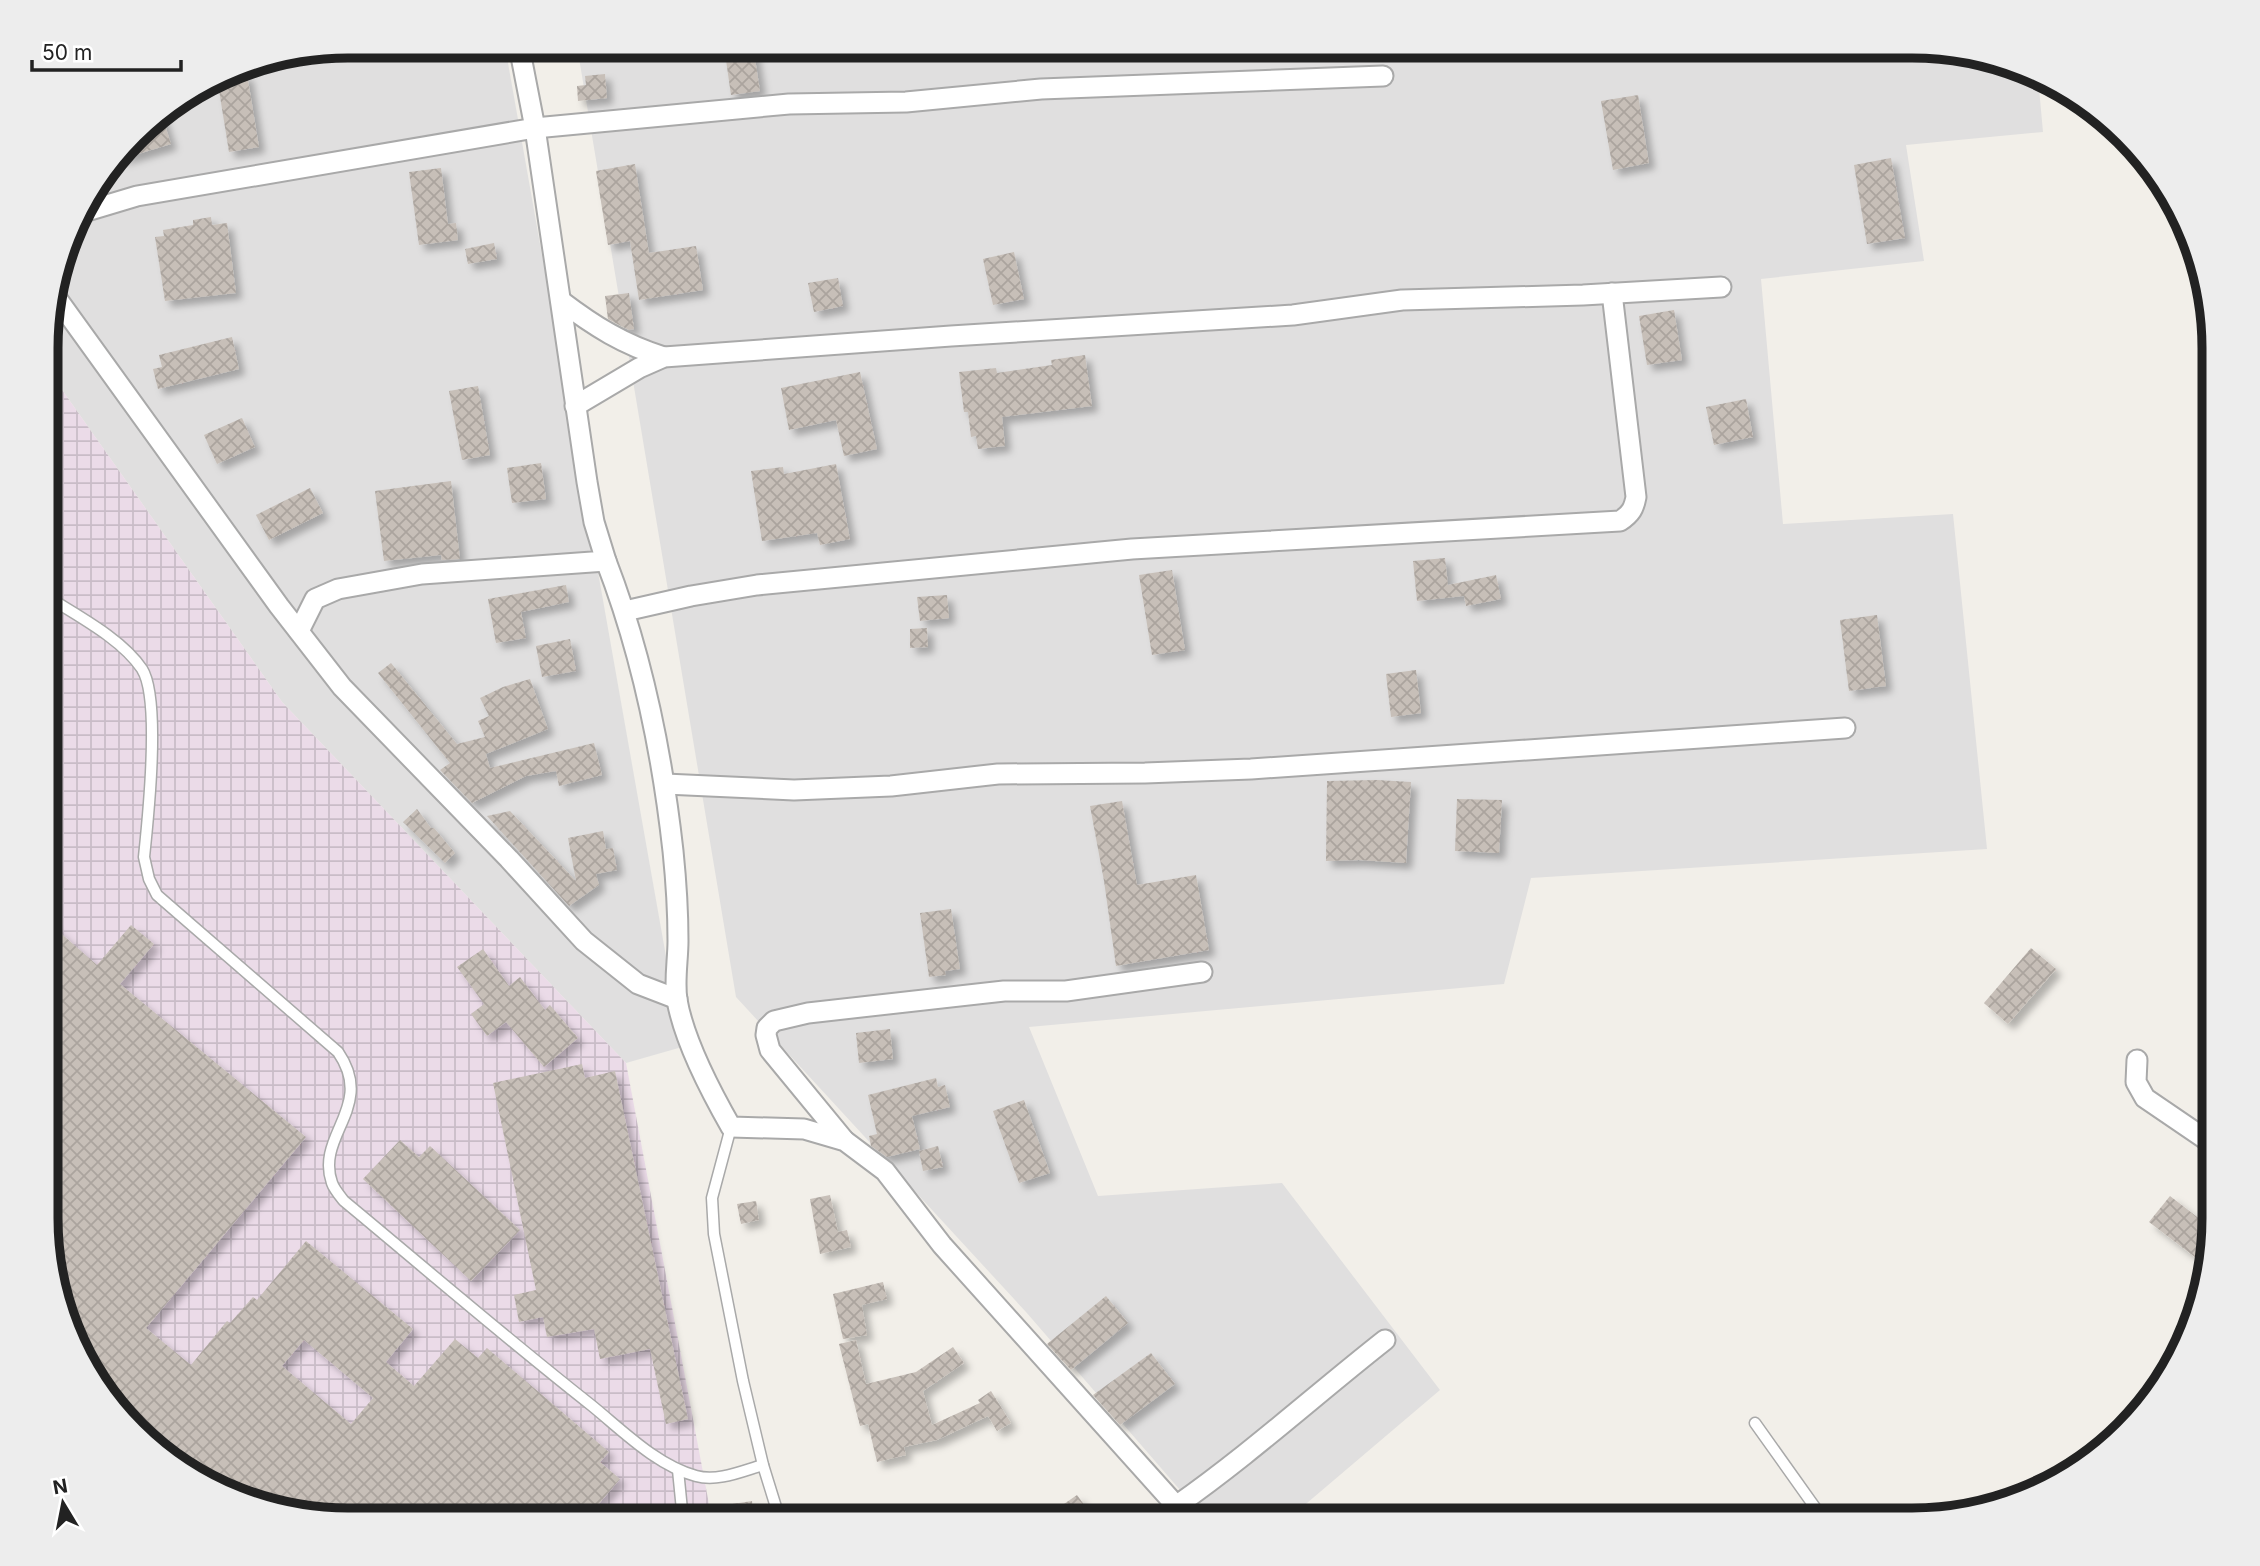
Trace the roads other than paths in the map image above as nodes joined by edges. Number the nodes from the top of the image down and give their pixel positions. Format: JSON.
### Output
{"nodes":[{"id":1,"x":521,"y":58,"type":"edge"},
{"id":2,"x":1383,"y":76,"type":"dead end"},
{"id":3,"x":535,"y":128,"type":"junction"},
{"id":4,"x":94,"y":209,"type":"edge"},
{"id":5,"x":1721,"y":287,"type":"dead end"},
{"id":6,"x":1612,"y":293,"type":"junction"},
{"id":7,"x":561,"y":301,"type":"junction"},
{"id":8,"x":61,"y":304,"type":"edge"},
{"id":9,"x":664,"y":357,"type":"junction"},
{"id":10,"x":575,"y":406,"type":"junction"},
{"id":11,"x":606,"y":561,"type":"junction"},
{"id":12,"x":58,"y":604,"type":"edge"},
{"id":13,"x":625,"y":611,"type":"junction"},
{"id":14,"x":299,"y":631,"type":"junction"},
{"id":15,"x":1845,"y":728,"type":"dead end"},
{"id":16,"x":664,"y":784,"type":"junction"},
{"id":17,"x":1202,"y":972,"type":"dead end"},
{"id":18,"x":677,"y":999,"type":"junction"},
{"id":19,"x":2137,"y":1060,"type":"dead end"},
{"id":20,"x":731,"y":1127,"type":"junction"},
{"id":21,"x":2202,"y":1137,"type":"edge"},
{"id":22,"x":845,"y":1141,"type":"junction"},
{"id":23,"x":1385,"y":1340,"type":"dead end"},
{"id":24,"x":1755,"y":1423,"type":"dead end"},
{"id":25,"x":763,"y":1465,"type":"junction"},
{"id":26,"x":678,"y":1470,"type":"junction"},
{"id":27,"x":682,"y":1508,"type":"edge"},
{"id":28,"x":776,"y":1508,"type":"edge"},
{"id":29,"x":1179,"y":1508,"type":"edge"},
{"id":30,"x":1188,"y":1508,"type":"edge"},
{"id":31,"x":1815,"y":1508,"type":"edge"}],
"edges":[{"from":1,"to":3,"type":"street"},
{"from":2,"to":3,"type":"street"},
{"from":3,"to":4,"type":"street"},
{"from":3,"to":7,"type":"street"},
{"from":5,"to":6,"type":"street"},
{"from":6,"to":9,"type":"street"},
{"from":6,"to":13,"type":"street"},
{"from":7,"to":9,"type":"street"},
{"from":7,"to":10,"type":"street"},
{"from":8,"to":14,"type":"street"},
{"from":9,"to":10,"type":"street"},
{"from":10,"to":11,"type":"street"},
{"from":11,"to":13,"type":"street"},
{"from":11,"to":14,"type":"street"},
{"from":12,"to":26,"type":"lane"},
{"from":13,"to":16,"type":"street"},
{"from":14,"to":18,"type":"street"},
{"from":15,"to":16,"type":"street"},
{"from":16,"to":18,"type":"street"},
{"from":17,"to":22,"type":"street"},
{"from":18,"to":20,"type":"street"},
{"from":19,"to":21,"type":"street"},
{"from":20,"to":22,"type":"street"},
{"from":20,"to":25,"type":"lane"},
{"from":22,"to":29,"type":"street"},
{"from":23,"to":30,"type":"street"},
{"from":24,"to":31,"type":"lane"},
{"from":25,"to":26,"type":"lane"},
{"from":25,"to":28,"type":"lane"},
{"from":26,"to":27,"type":"lane"}]}
